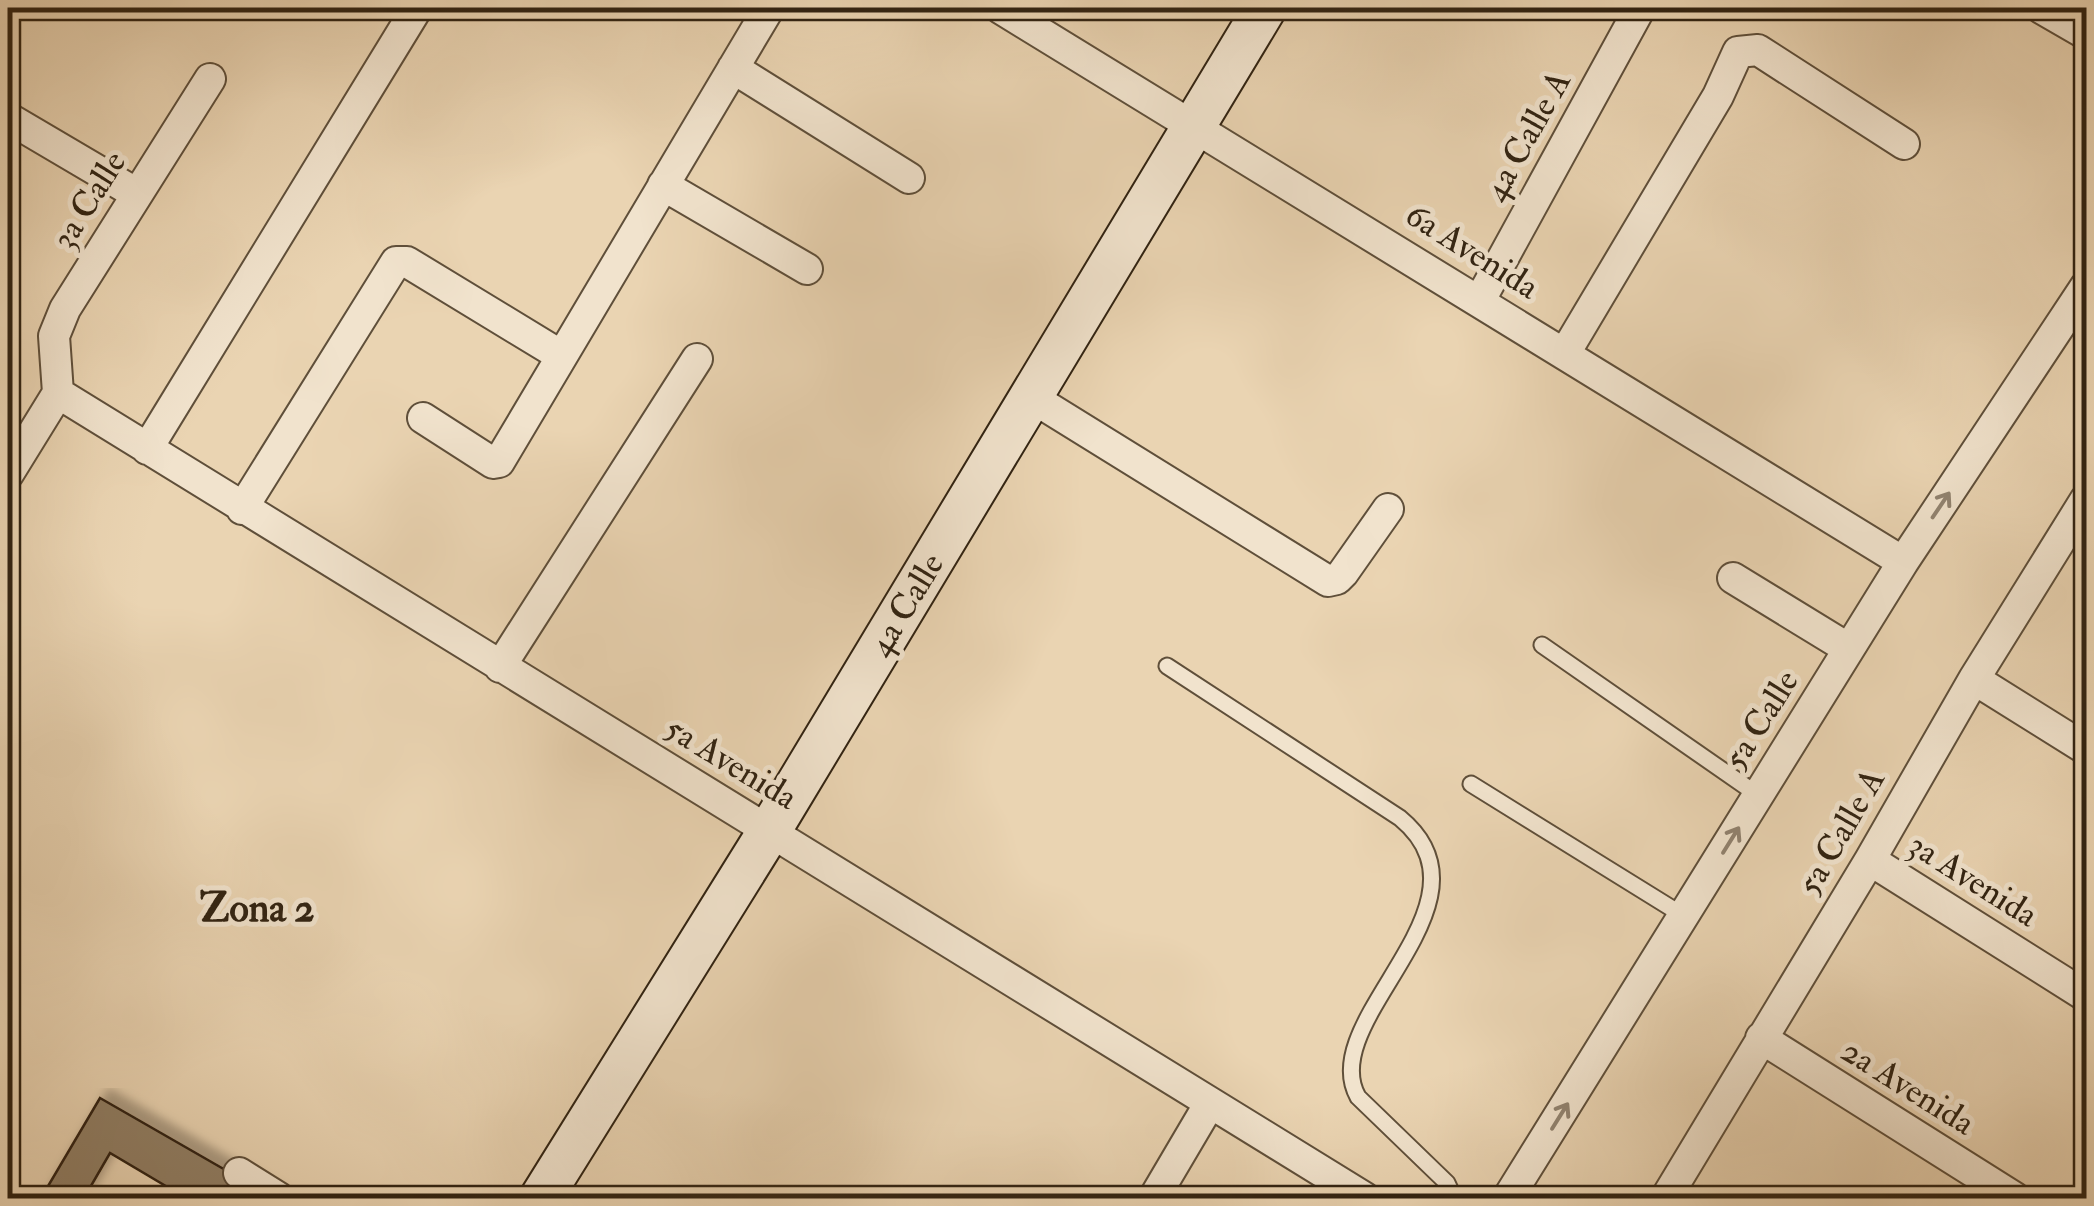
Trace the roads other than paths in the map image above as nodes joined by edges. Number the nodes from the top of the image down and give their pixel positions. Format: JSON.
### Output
{"nodes":[{"id":1,"x":417,"y":8,"type":"edge"},
{"id":2,"x":769,"y":8,"type":"edge"},
{"id":3,"x":1000,"y":8,"type":"edge"},
{"id":4,"x":1265,"y":8,"type":"edge"},
{"id":5,"x":1640,"y":8,"type":"edge"},
{"id":6,"x":2041,"y":8,"type":"edge"},
{"id":7,"x":2086,"y":34,"type":"edge"},
{"id":8,"x":733,"y":68,"type":"junction"},
{"id":9,"x":210,"y":79,"type":"dead end"},
{"id":10,"x":8,"y":118,"type":"edge"},
{"id":11,"x":1195,"y":125,"type":"junction"},
{"id":12,"x":1904,"y":144,"type":"dead end"},
{"id":13,"x":909,"y":178,"type":"dead end"},
{"id":14,"x":662,"y":185,"type":"junction"},
{"id":15,"x":137,"y":194,"type":"junction"},
{"id":16,"x":807,"y":269,"type":"dead end"},
{"id":17,"x":2086,"y":286,"type":"edge"},
{"id":18,"x":1480,"y":300,"type":"junction"},
{"id":19,"x":1565,"y":352,"type":"junction"},
{"id":20,"x":560,"y":356,"type":"junction"},
{"id":21,"x":697,"y":359,"type":"dead end"},
{"id":22,"x":58,"y":393,"type":"junction"},
{"id":23,"x":1031,"y":397,"type":"junction"},
{"id":24,"x":423,"y":418,"type":"dead end"},
{"id":25,"x":147,"y":450,"type":"junction"},
{"id":26,"x":8,"y":474,"type":"edge"},
{"id":27,"x":2084,"y":501,"type":"edge"},
{"id":28,"x":242,"y":509,"type":"junction"},
{"id":29,"x":1388,"y":510,"type":"dead end"},
{"id":30,"x":1903,"y":562,"type":"junction"},
{"id":31,"x":1733,"y":578,"type":"dead end"},
{"id":32,"x":1542,"y":645,"type":"dead end"},
{"id":33,"x":1849,"y":650,"type":"junction"},
{"id":34,"x":1167,"y":666,"type":"dead end"},
{"id":35,"x":500,"y":667,"type":"junction"},
{"id":36,"x":1974,"y":679,"type":"junction"},
{"id":37,"x":2086,"y":749,"type":"edge"},
{"id":38,"x":1470,"y":784,"type":"dead end"},
{"id":39,"x":1758,"y":795,"type":"junction"},
{"id":40,"x":770,"y":830,"type":"junction"},
{"id":41,"x":1870,"y":860,"type":"junction"},
{"id":42,"x":1684,"y":916,"type":"junction"},
{"id":43,"x":2086,"y":996,"type":"edge"},
{"id":44,"x":1762,"y":1038,"type":"junction"},
{"id":45,"x":1210,"y":1103,"type":"junction"},
{"id":46,"x":239,"y":1173,"type":"dead end"},
{"id":47,"x":279,"y":1198,"type":"edge"},
{"id":48,"x":542,"y":1198,"type":"edge"},
{"id":49,"x":1154,"y":1198,"type":"edge"},
{"id":50,"x":1365,"y":1198,"type":"edge"},
{"id":51,"x":1454,"y":1198,"type":"edge"},
{"id":52,"x":1508,"y":1198,"type":"edge"},
{"id":53,"x":1666,"y":1198,"type":"edge"},
{"id":54,"x":2015,"y":1198,"type":"edge"}],
"edges":[{"from":1,"to":25,"type":"street"},
{"from":2,"to":8,"type":"street"},
{"from":3,"to":11,"type":"street","name":"6a Avenida"},
{"from":4,"to":11,"type":"street","name":"4a Calle"},
{"from":5,"to":18,"type":"street","name":"4a Calle A"},
{"from":6,"to":7,"type":"street"},
{"from":8,"to":13,"type":"street"},
{"from":8,"to":14,"type":"street"},
{"from":9,"to":15,"type":"street","name":"3a Calle"},
{"from":10,"to":15,"type":"street"},
{"from":11,"to":18,"type":"street","name":"6a Avenida"},
{"from":11,"to":23,"type":"street","name":"4a Calle"},
{"from":12,"to":19,"type":"street"},
{"from":14,"to":16,"type":"street"},
{"from":14,"to":20,"type":"street"},
{"from":15,"to":22,"type":"street","name":"3a Calle"},
{"from":30,"to":17,"type":"street","name":"5a Calle","one_way":true},
{"from":18,"to":19,"type":"street","name":"6a Avenida"},
{"from":19,"to":30,"type":"street","name":"6a Avenida"},
{"from":20,"to":24,"type":"street"},
{"from":20,"to":28,"type":"street"},
{"from":21,"to":35,"type":"street"},
{"from":22,"to":25,"type":"street","name":"5a Avenida"},
{"from":22,"to":26,"type":"street"},
{"from":23,"to":29,"type":"street"},
{"from":23,"to":40,"type":"street","name":"4a Calle"},
{"from":25,"to":28,"type":"street","name":"5a Avenida"},
{"from":27,"to":36,"type":"street","name":"5a Calle A"},
{"from":28,"to":35,"type":"street","name":"5a Avenida"},
{"from":30,"to":33,"type":"street","name":"5a Calle"},
{"from":31,"to":33,"type":"street"},
{"from":32,"to":39,"type":"lane"},
{"from":33,"to":39,"type":"street","name":"5a Calle"},
{"from":34,"to":51,"type":"lane"},
{"from":35,"to":40,"type":"street","name":"5a Avenida"},
{"from":36,"to":37,"type":"street"},
{"from":36,"to":41,"type":"street","name":"5a Calle A"},
{"from":38,"to":42,"type":"lane"},
{"from":42,"to":39,"type":"street","name":"5a Calle","one_way":true},
{"from":40,"to":45,"type":"street","name":"5a Avenida"},
{"from":40,"to":48,"type":"street","name":"4a Calle"},
{"from":41,"to":43,"type":"street","name":"3a Avenida"},
{"from":41,"to":44,"type":"street","name":"5a Calle A"},
{"from":52,"to":42,"type":"street","name":"5a Calle","one_way":true},
{"from":44,"to":53,"type":"street","name":"5a Calle A"},
{"from":44,"to":54,"type":"street","name":"2a Avenida"},
{"from":45,"to":49,"type":"street"},
{"from":45,"to":50,"type":"street","name":"5a Avenida"},
{"from":46,"to":47,"type":"street"}]}
